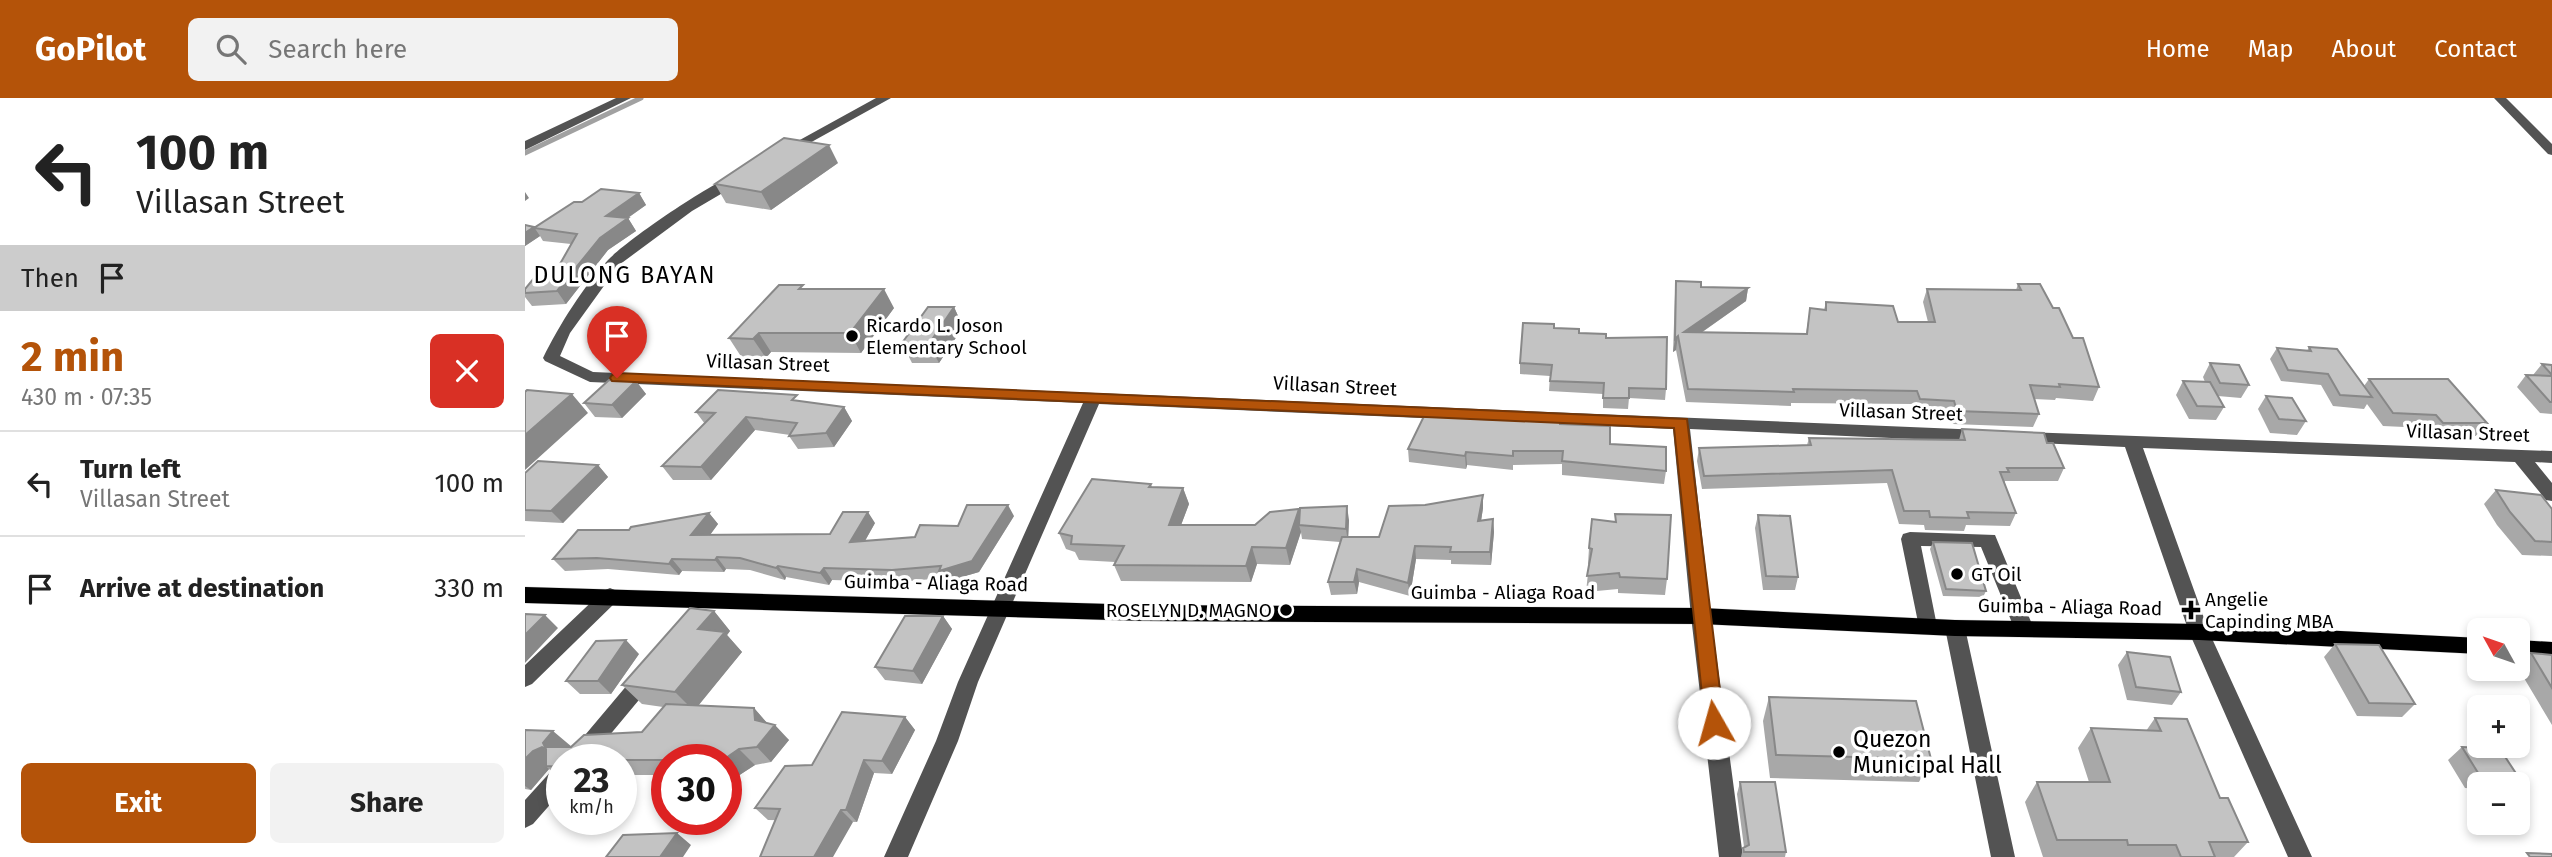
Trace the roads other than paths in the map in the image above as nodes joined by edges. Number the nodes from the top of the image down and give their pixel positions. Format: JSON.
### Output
{"nodes":[{"id":1,"x":625,"y":98,"type":"edge"},
{"id":2,"x":884,"y":98,"type":"edge"},
{"id":3,"x":2500,"y":98,"type":"edge"},
{"id":4,"x":525,"y":146,"type":"edge"},
{"id":5,"x":2552,"y":151,"type":"edge"},
{"id":6,"x":773,"y":158,"type":"edge"},
{"id":7,"x":752,"y":170,"type":"edge"},
{"id":8,"x":1094,"y":397,"type":"junction"},
{"id":9,"x":1681,"y":423,"type":"junction"},
{"id":10,"x":2132,"y":442,"type":"junction"},
{"id":11,"x":2520,"y":456,"type":"junction"},
{"id":12,"x":2552,"y":457,"type":"edge"},
{"id":13,"x":2552,"y":495,"type":"edge"},
{"id":14,"x":525,"y":595,"type":"edge"},
{"id":15,"x":610,"y":596,"type":"junction"},
{"id":16,"x":712,"y":600,"type":"junction"},
{"id":17,"x":1001,"y":607,"type":"junction"},
{"id":18,"x":1701,"y":616,"type":"junction"},
{"id":19,"x":694,"y":620,"type":"edge"},
{"id":20,"x":1927,"y":626,"type":"junction"},
{"id":21,"x":1955,"y":628,"type":"junction"},
{"id":22,"x":2024,"y":629,"type":"junction"},
{"id":23,"x":2199,"y":632,"type":"junction"},
{"id":24,"x":2467,"y":645,"type":"edge"},
{"id":25,"x":2531,"y":649,"type":"edge"},
{"id":26,"x":2552,"y":650,"type":"edge"},
{"id":27,"x":660,"y":661,"type":"edge"},
{"id":28,"x":525,"y":678,"type":"edge"},
{"id":29,"x":589,"y":744,"type":"edge"},
{"id":30,"x":546,"y":793,"type":"edge"},
{"id":31,"x":525,"y":817,"type":"edge"},
{"id":32,"x":896,"y":857,"type":"edge"},
{"id":33,"x":1731,"y":857,"type":"edge"},
{"id":34,"x":2003,"y":857,"type":"edge"},
{"id":35,"x":2300,"y":857,"type":"edge"}],
"edges":[{"from":1,"to":4,"type":"street"},
{"from":2,"to":6,"type":"street"},
{"from":3,"to":5,"type":"street"},
{"from":7,"to":8,"type":"street","name":"Villasan Street"},
{"from":8,"to":9,"type":"street","name":"Villasan Street"},
{"from":8,"to":17,"type":"street"},
{"from":9,"to":10,"type":"street","name":"Villasan Street"},
{"from":9,"to":18,"type":"street"},
{"from":10,"to":11,"type":"street","name":"Villasan Street"},
{"from":10,"to":23,"type":"street"},
{"from":11,"to":12,"type":"street","name":"Villasan Street"},
{"from":11,"to":13,"type":"street"},
{"from":14,"to":15,"type":"main road","name":"Guimba - Aliaga Road"},
{"from":15,"to":16,"type":"main road","name":"Guimba - Aliaga Road"},
{"from":15,"to":28,"type":"street"},
{"from":16,"to":17,"type":"main road","name":"Guimba - Aliaga Road"},
{"from":16,"to":19,"type":"street"},
{"from":17,"to":18,"type":"main road","name":"Guimba - Aliaga Road"},
{"from":17,"to":32,"type":"street"},
{"from":18,"to":20,"type":"main road","name":"Guimba - Aliaga Road"},
{"from":18,"to":33,"type":"street"},
{"from":20,"to":21,"type":"main road","name":"Guimba - Aliaga Road"},
{"from":20,"to":22,"type":"street"},
{"from":21,"to":22,"type":"main road","name":"Guimba - Aliaga Road"},
{"from":21,"to":34,"type":"street"},
{"from":22,"to":23,"type":"main road","name":"Guimba - Aliaga Road"},
{"from":23,"to":24,"type":"main road","name":"Guimba - Aliaga Road"},
{"from":23,"to":35,"type":"street"},
{"from":25,"to":26,"type":"main road"},
{"from":27,"to":29,"type":"street"},
{"from":30,"to":31,"type":"street"}]}
